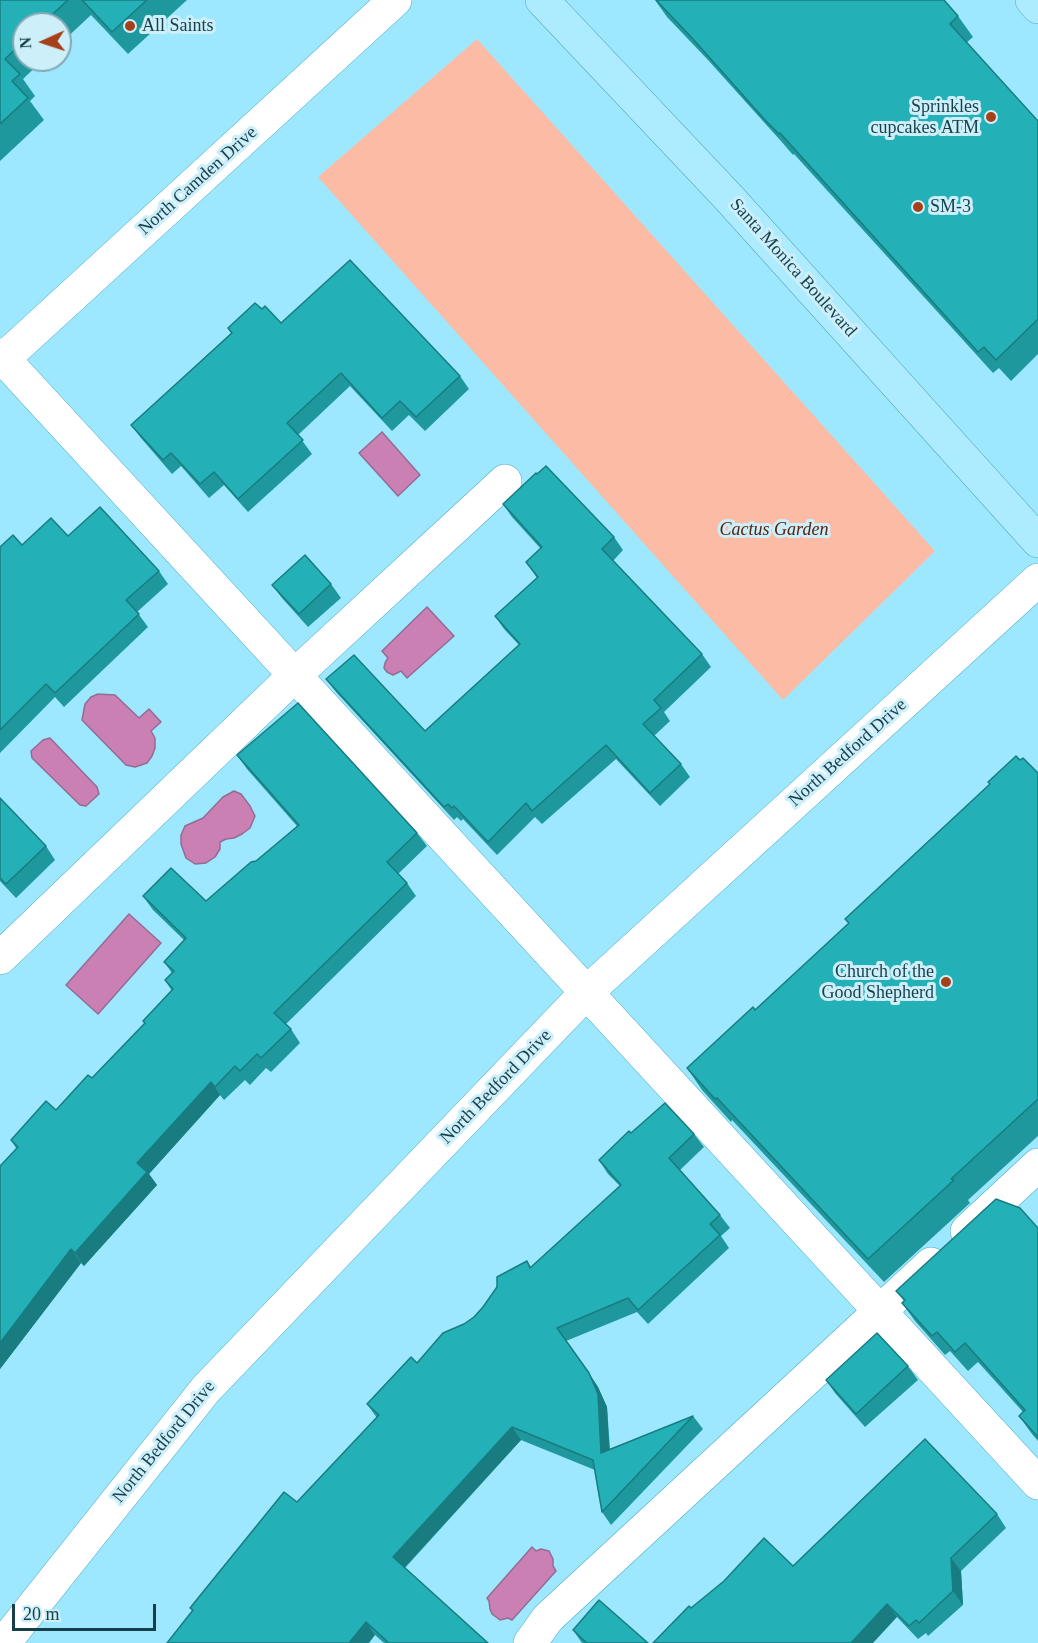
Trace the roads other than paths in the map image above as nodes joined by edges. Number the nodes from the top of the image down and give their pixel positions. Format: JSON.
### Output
{"nodes":[{"id":1,"x":395,"y":0,"type":"edge"},
{"id":2,"x":542,"y":0,"type":"edge"},
{"id":3,"x":1,"y":358,"type":"edge"},
{"id":4,"x":505,"y":481,"type":"dead end"},
{"id":5,"x":1038,"y":541,"type":"edge"},
{"id":6,"x":1038,"y":580,"type":"edge"},
{"id":7,"x":295,"y":675,"type":"junction"},
{"id":8,"x":0,"y":958,"type":"edge"},
{"id":9,"x":586,"y":993,"type":"junction"},
{"id":10,"x":1038,"y":1165,"type":"edge"},
{"id":11,"x":880,"y":1311,"type":"junction"},
{"id":12,"x":1038,"y":1483,"type":"edge"},
{"id":13,"x":4,"y":1643,"type":"edge"},
{"id":14,"x":530,"y":1643,"type":"edge"}],
"edges":[{"from":1,"to":3,"type":"street","name":"North Camden Drive"},
{"from":2,"to":5,"type":"main road","name":"Santa Monica Boulevard"},
{"from":3,"to":7,"type":"street"},
{"from":4,"to":7,"type":"street"},
{"from":6,"to":9,"type":"street","name":"North Bedford Drive"},
{"from":7,"to":8,"type":"street"},
{"from":7,"to":9,"type":"street"},
{"from":9,"to":11,"type":"street"},
{"from":9,"to":13,"type":"street","name":"North Bedford Drive"},
{"from":10,"to":11,"type":"street"},
{"from":11,"to":12,"type":"street"},
{"from":11,"to":14,"type":"street"}]}
